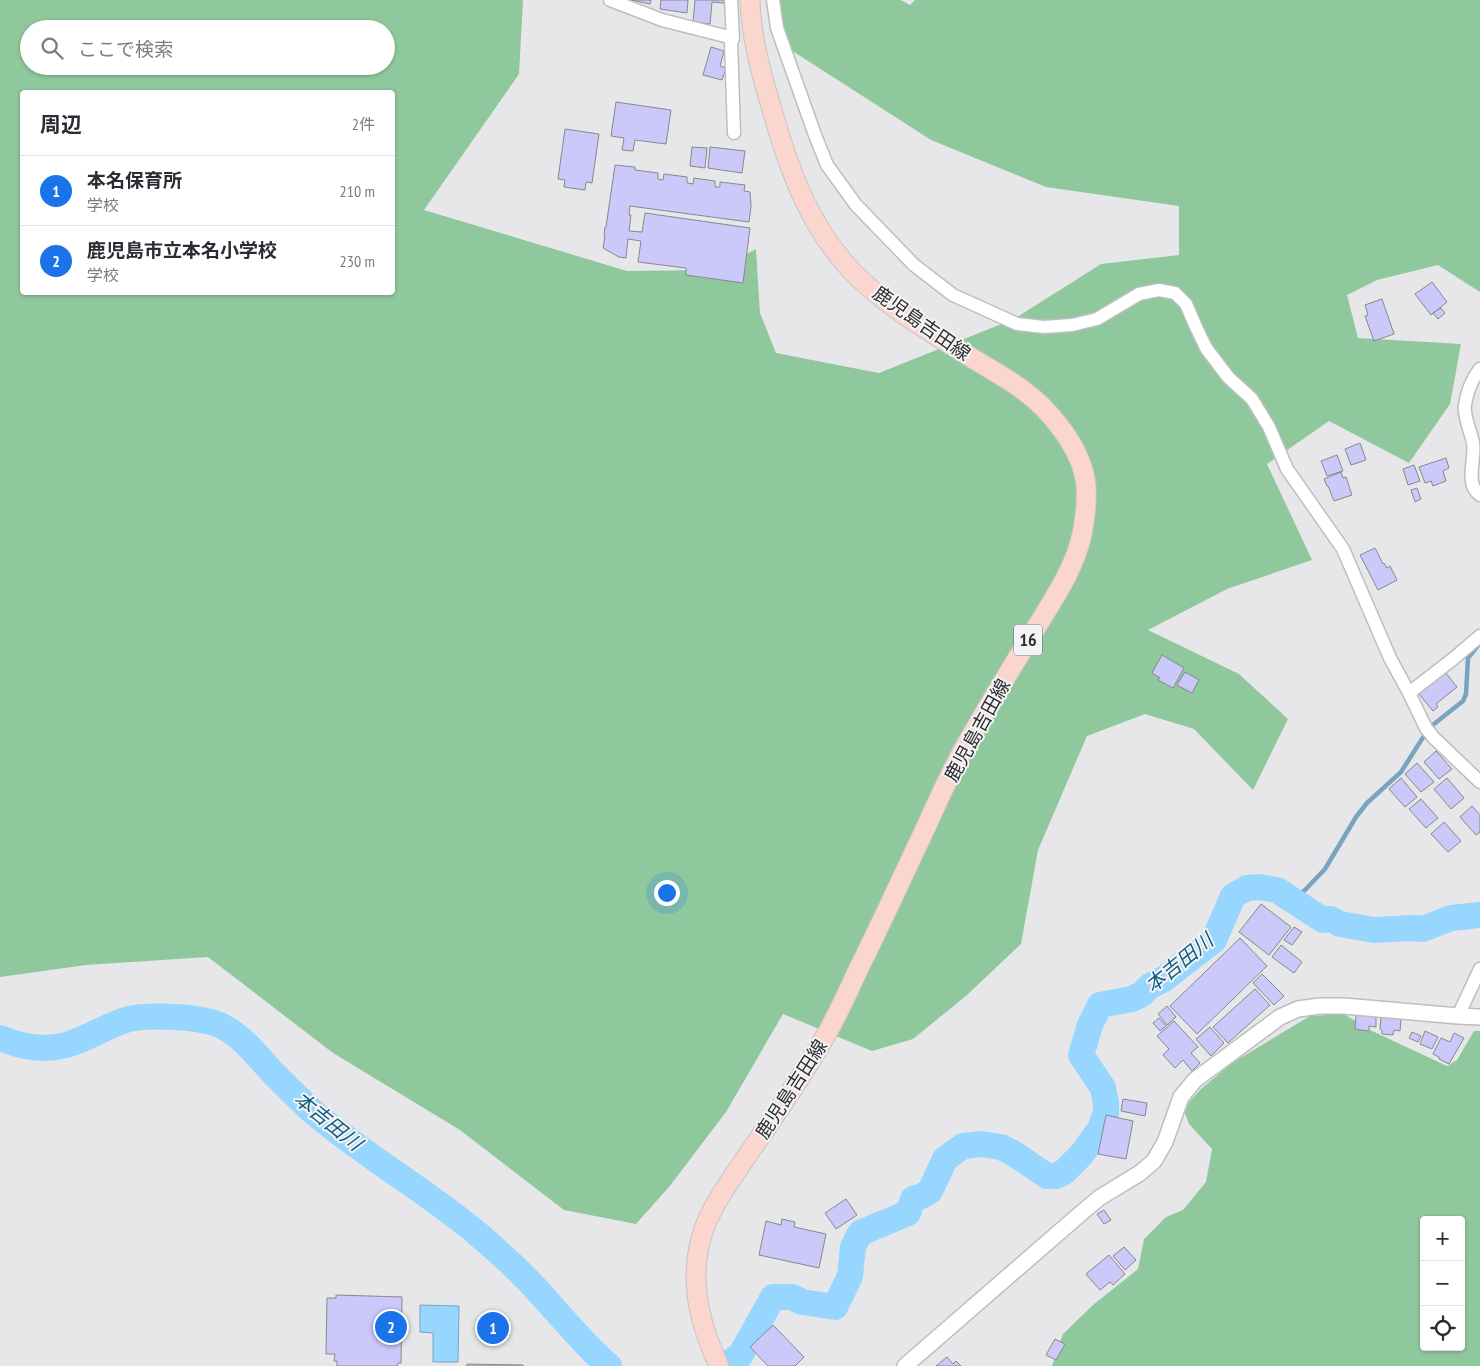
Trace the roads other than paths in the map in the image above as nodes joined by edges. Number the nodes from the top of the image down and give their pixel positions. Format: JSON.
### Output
{"nodes":[{"id":1,"x":610,"y":0,"type":"edge"},
{"id":2,"x":731,"y":0,"type":"edge"},
{"id":3,"x":750,"y":0,"type":"edge"},
{"id":4,"x":773,"y":0,"type":"edge"},
{"id":5,"x":733,"y":38,"type":"junction"},
{"id":6,"x":734,"y":133,"type":"dead end"},
{"id":7,"x":1480,"y":369,"type":"edge"},
{"id":8,"x":1480,"y":496,"type":"edge"},
{"id":9,"x":1480,"y":636,"type":"edge"},
{"id":10,"x":1409,"y":693,"type":"junction"},
{"id":11,"x":1480,"y":782,"type":"edge"},
{"id":12,"x":1480,"y":969,"type":"edge"},
{"id":13,"x":1458,"y":1016,"type":"junction"},
{"id":14,"x":1480,"y":1017,"type":"edge"},
{"id":15,"x":719,"y":1366,"type":"edge"},
{"id":16,"x":906,"y":1366,"type":"edge"}],
"edges":[{"from":1,"to":5,"type":"street"},
{"from":2,"to":5,"type":"street"},
{"from":3,"to":15,"type":"main road","name":"鹿児島吉田線","number":"16"},
{"from":4,"to":10,"type":"street"},
{"from":5,"to":6,"type":"street"},
{"from":7,"to":8,"type":"street"},
{"from":9,"to":10,"type":"street"},
{"from":10,"to":11,"type":"street"},
{"from":12,"to":13,"type":"street"},
{"from":13,"to":14,"type":"street"},
{"from":13,"to":16,"type":"street"}]}
